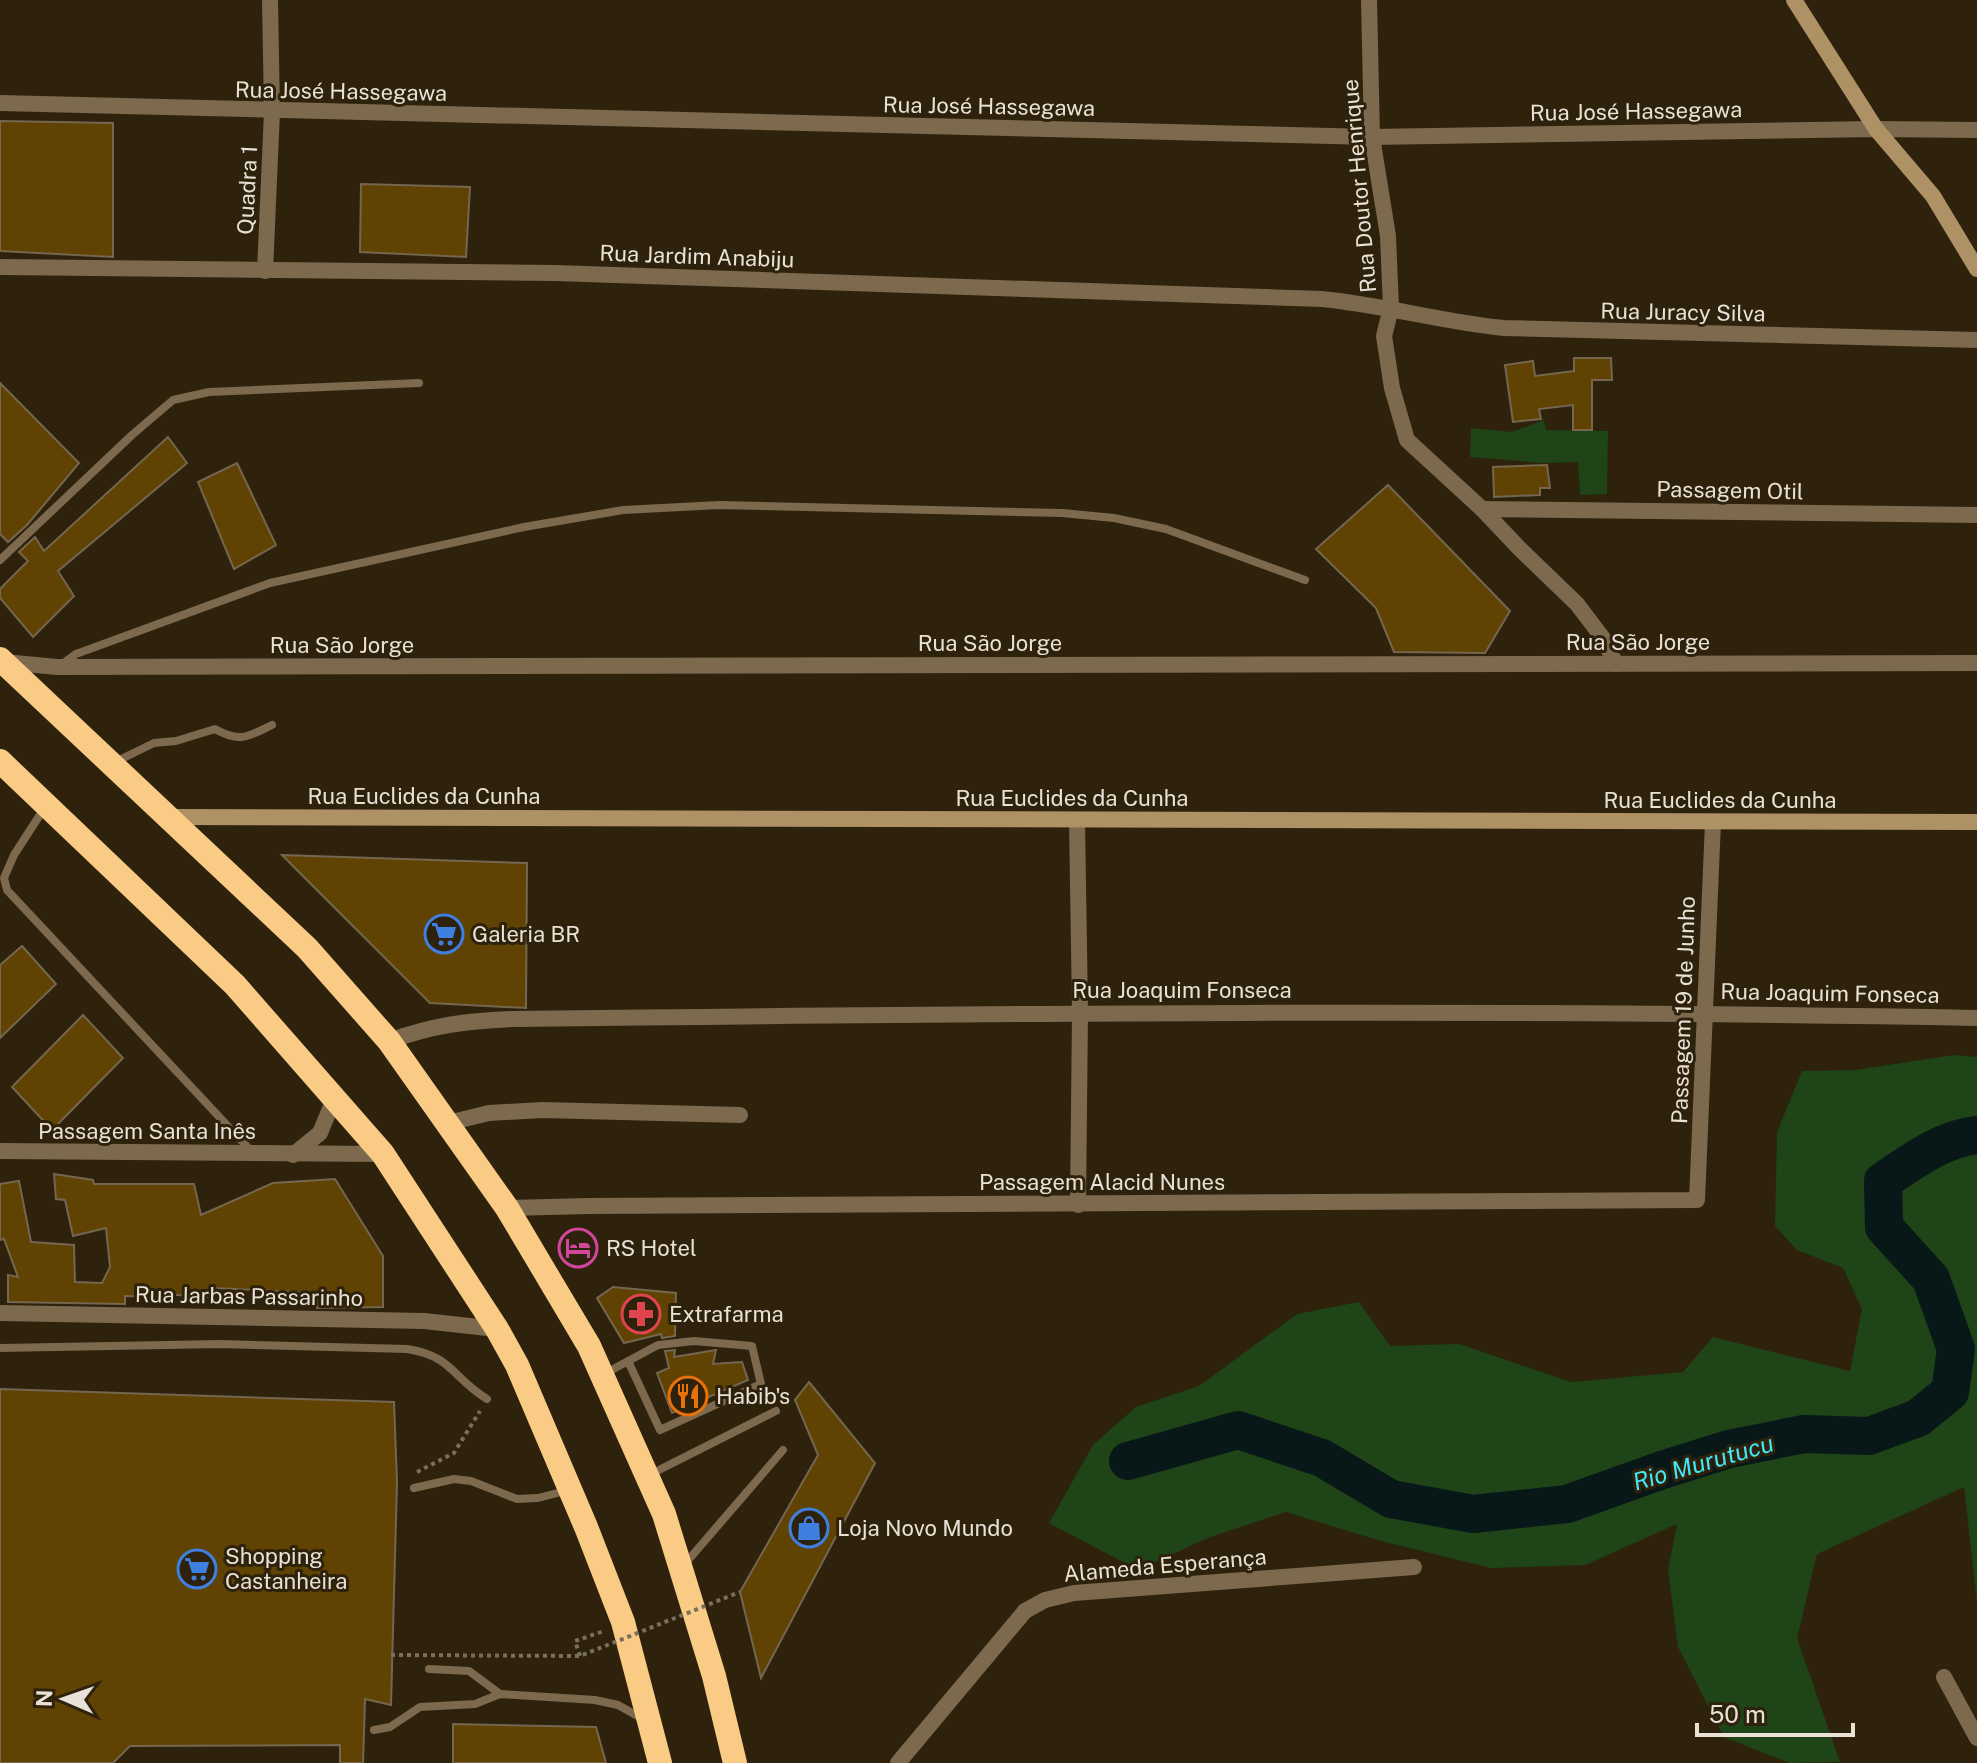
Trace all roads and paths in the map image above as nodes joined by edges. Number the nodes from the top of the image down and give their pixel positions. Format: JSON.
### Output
{"nodes":[{"id":1,"x":270,"y":0,"type":"edge"},
{"id":2,"x":1369,"y":0,"type":"edge"},
{"id":3,"x":1794,"y":0,"type":"edge"},
{"id":4,"x":0,"y":103,"type":"edge"},
{"id":5,"x":272,"y":112,"type":"junction"},
{"id":6,"x":1876,"y":129,"type":"junction"},
{"id":7,"x":1977,"y":130,"type":"edge"},
{"id":8,"x":1372,"y":137,"type":"junction"},
{"id":9,"x":0,"y":267,"type":"edge"},
{"id":10,"x":1977,"y":269,"type":"edge"},
{"id":11,"x":265,"y":271,"type":"junction"},
{"id":12,"x":1391,"y":308,"type":"junction"},
{"id":13,"x":1977,"y":340,"type":"edge"},
{"id":14,"x":419,"y":383,"type":"dead end"},
{"id":15,"x":1482,"y":509,"type":"junction"},
{"id":16,"x":1977,"y":515,"type":"edge"},
{"id":17,"x":0,"y":560,"type":"edge"},
{"id":18,"x":1305,"y":580,"type":"dead end"},
{"id":19,"x":2,"y":661,"type":"edge"},
{"id":20,"x":1977,"y":663,"type":"edge"},
{"id":21,"x":1616,"y":664,"type":"junction"},
{"id":22,"x":57,"y":667,"type":"junction"},
{"id":23,"x":272,"y":725,"type":"dead end"},
{"id":24,"x":0,"y":761,"type":"edge"},
{"id":25,"x":111,"y":765,"type":"junction"},
{"id":26,"x":47,"y":804,"type":"junction"},
{"id":27,"x":166,"y":817,"type":"junction"},
{"id":28,"x":1077,"y":820,"type":"junction"},
{"id":29,"x":1713,"y":822,"type":"junction"},
{"id":30,"x":1977,"y":822,"type":"edge"},
{"id":31,"x":1080,"y":1012,"type":"junction"},
{"id":32,"x":1705,"y":1013,"type":"junction"},
{"id":33,"x":1977,"y":1018,"type":"edge"},
{"id":34,"x":389,"y":1041,"type":"junction"},
{"id":35,"x":334,"y":1099,"type":"junction"},
{"id":36,"x":740,"y":1115,"type":"dead end"},
{"id":37,"x":448,"y":1123,"type":"junction"},
{"id":38,"x":0,"y":1151,"type":"edge"},
{"id":39,"x":254,"y":1153,"type":"junction"},
{"id":40,"x":383,"y":1154,"type":"junction"},
{"id":41,"x":293,"y":1155,"type":"junction"},
{"id":42,"x":1697,"y":1200,"type":"joint"},
{"id":43,"x":1078,"y":1205,"type":"junction"},
{"id":44,"x":507,"y":1208,"type":"junction"},
{"id":45,"x":0,"y":1313,"type":"edge"},
{"id":46,"x":497,"y":1329,"type":"junction"},
{"id":47,"x":0,"y":1348,"type":"edge"},
{"id":48,"x":628,"y":1361,"type":"junction"},
{"id":49,"x":602,"y":1375,"type":"junction"},
{"id":50,"x":487,"y":1399,"type":"joint"},
{"id":51,"x":776,"y":1411,"type":"dead end"},
{"id":52,"x":783,"y":1450,"type":"dead end"},
{"id":53,"x":408,"y":1476,"type":"dead end"},
{"id":54,"x":647,"y":1476,"type":"junction"},
{"id":55,"x":414,"y":1488,"type":"dead end"},
{"id":56,"x":570,"y":1489,"type":"junction"},
{"id":57,"x":1414,"y":1567,"type":"dead end"},
{"id":58,"x":681,"y":1569,"type":"junction"},
{"id":59,"x":740,"y":1592,"type":"dead end"},
{"id":60,"x":600,"y":1633,"type":"dead end"},
{"id":61,"x":391,"y":1655,"type":"dead end"},
{"id":62,"x":580,"y":1656,"type":"junction"},
{"id":63,"x":429,"y":1669,"type":"dead end"},
{"id":64,"x":1944,"y":1677,"type":"dead end"},
{"id":65,"x":500,"y":1694,"type":"junction"},
{"id":66,"x":649,"y":1722,"type":"junction"},
{"id":67,"x":374,"y":1730,"type":"dead end"},
{"id":68,"x":1977,"y":1738,"type":"edge"},
{"id":69,"x":660,"y":1763,"type":"edge"},
{"id":70,"x":735,"y":1763,"type":"edge"},
{"id":71,"x":898,"y":1763,"type":"edge"}],
"edges":[{"from":1,"to":5,"type":"street","name":"Quadra 1"},
{"from":2,"to":8,"type":"street","name":"Rua Doutor Henrique"},
{"from":3,"to":6,"type":"street"},
{"from":4,"to":5,"type":"street","name":"Rua José Hassegawa"},
{"from":5,"to":8,"type":"street","name":"Rua José Hassegawa"},
{"from":5,"to":11,"type":"street","name":"Quadra 1"},
{"from":6,"to":7,"type":"street","name":"Rua José Hassegawa"},
{"from":6,"to":8,"type":"street","name":"Rua José Hassegawa"},
{"from":6,"to":10,"type":"street"},
{"from":8,"to":12,"type":"street","name":"Rua Doutor Henrique"},
{"from":9,"to":11,"type":"street","name":"Rua Jardim Anabiju"},
{"from":11,"to":12,"type":"street","name":"Rua Jardim Anabiju"},
{"from":12,"to":13,"type":"street","name":"Rua Juracy Silva"},
{"from":12,"to":15,"type":"street","name":"Rua Doutor Henrique"},
{"from":14,"to":17,"type":"lane"},
{"from":15,"to":16,"type":"street","name":"Passagem Otil"},
{"from":15,"to":21,"type":"street","name":"Rua Doutor Henrique"},
{"from":18,"to":22,"type":"lane"},
{"from":19,"to":22,"type":"street","name":"Rua São Jorge"},
{"from":19,"to":25,"type":"highway"},
{"from":20,"to":21,"type":"street","name":"Rua São Jorge"},
{"from":21,"to":22,"type":"street","name":"Rua São Jorge"},
{"from":23,"to":25,"type":"lane"},
{"from":24,"to":26,"type":"highway"},
{"from":25,"to":27,"type":"highway"},
{"from":26,"to":35,"type":"highway"},
{"from":26,"to":39,"type":"lane"},
{"from":27,"to":28,"type":"street","name":"Rua Euclides da Cunha"},
{"from":27,"to":34,"type":"highway"},
{"from":28,"to":29,"type":"street","name":"Rua Euclides da Cunha"},
{"from":28,"to":31,"type":"street"},
{"from":29,"to":30,"type":"street","name":"Rua Euclides da Cunha"},
{"from":29,"to":32,"type":"street","name":"Passagem 19 de Junho"},
{"from":31,"to":32,"type":"street","name":"Rua Joaquim Fonseca"},
{"from":31,"to":34,"type":"street","name":"Rua Joaquim Fonseca"},
{"from":31,"to":43,"type":"street"},
{"from":32,"to":33,"type":"street","name":"Rua Joaquim Fonseca"},
{"from":32,"to":42,"type":"street","name":"Passagem 19 de Junho"},
{"from":34,"to":37,"type":"highway"},
{"from":35,"to":40,"type":"highway"},
{"from":35,"to":41,"type":"street"},
{"from":36,"to":37,"type":"street"},
{"from":37,"to":44,"type":"highway"},
{"from":38,"to":39,"type":"street","name":"Passagem Santa Inês"},
{"from":39,"to":41,"type":"street","name":"Passagem Santa Inês"},
{"from":40,"to":41,"type":"street","name":"Passagem Santa Inês"},
{"from":40,"to":46,"type":"highway"},
{"from":42,"to":43,"type":"street","name":"Passagem Alacid Nunes"},
{"from":43,"to":44,"type":"street","name":"Passagem Alacid Nunes"},
{"from":44,"to":49,"type":"highway"},
{"from":45,"to":46,"type":"street","name":"Rua Jarbas Passarinho"},
{"from":46,"to":56,"type":"highway"},
{"from":47,"to":50,"type":"lane"},
{"from":48,"to":48,"type":"lane"},
{"from":48,"to":49,"type":"lane"},
{"from":49,"to":54,"type":"highway"},
{"from":50,"to":53,"type":"path"},
{"from":51,"to":54,"type":"lane"},
{"from":52,"to":58,"type":"lane"},
{"from":54,"to":58,"type":"highway"},
{"from":55,"to":56,"type":"lane"},
{"from":56,"to":66,"type":"highway"},
{"from":57,"to":71,"type":"street","name":"Alameda Esperança"},
{"from":58,"to":70,"type":"highway"},
{"from":59,"to":62,"type":"path","bridge":true},
{"from":60,"to":62,"type":"path"},
{"from":61,"to":62,"type":"path","bridge":true},
{"from":63,"to":65,"type":"lane"},
{"from":64,"to":68,"type":"street"},
{"from":65,"to":66,"type":"lane"},
{"from":65,"to":67,"type":"lane"},
{"from":66,"to":69,"type":"highway"}]}
